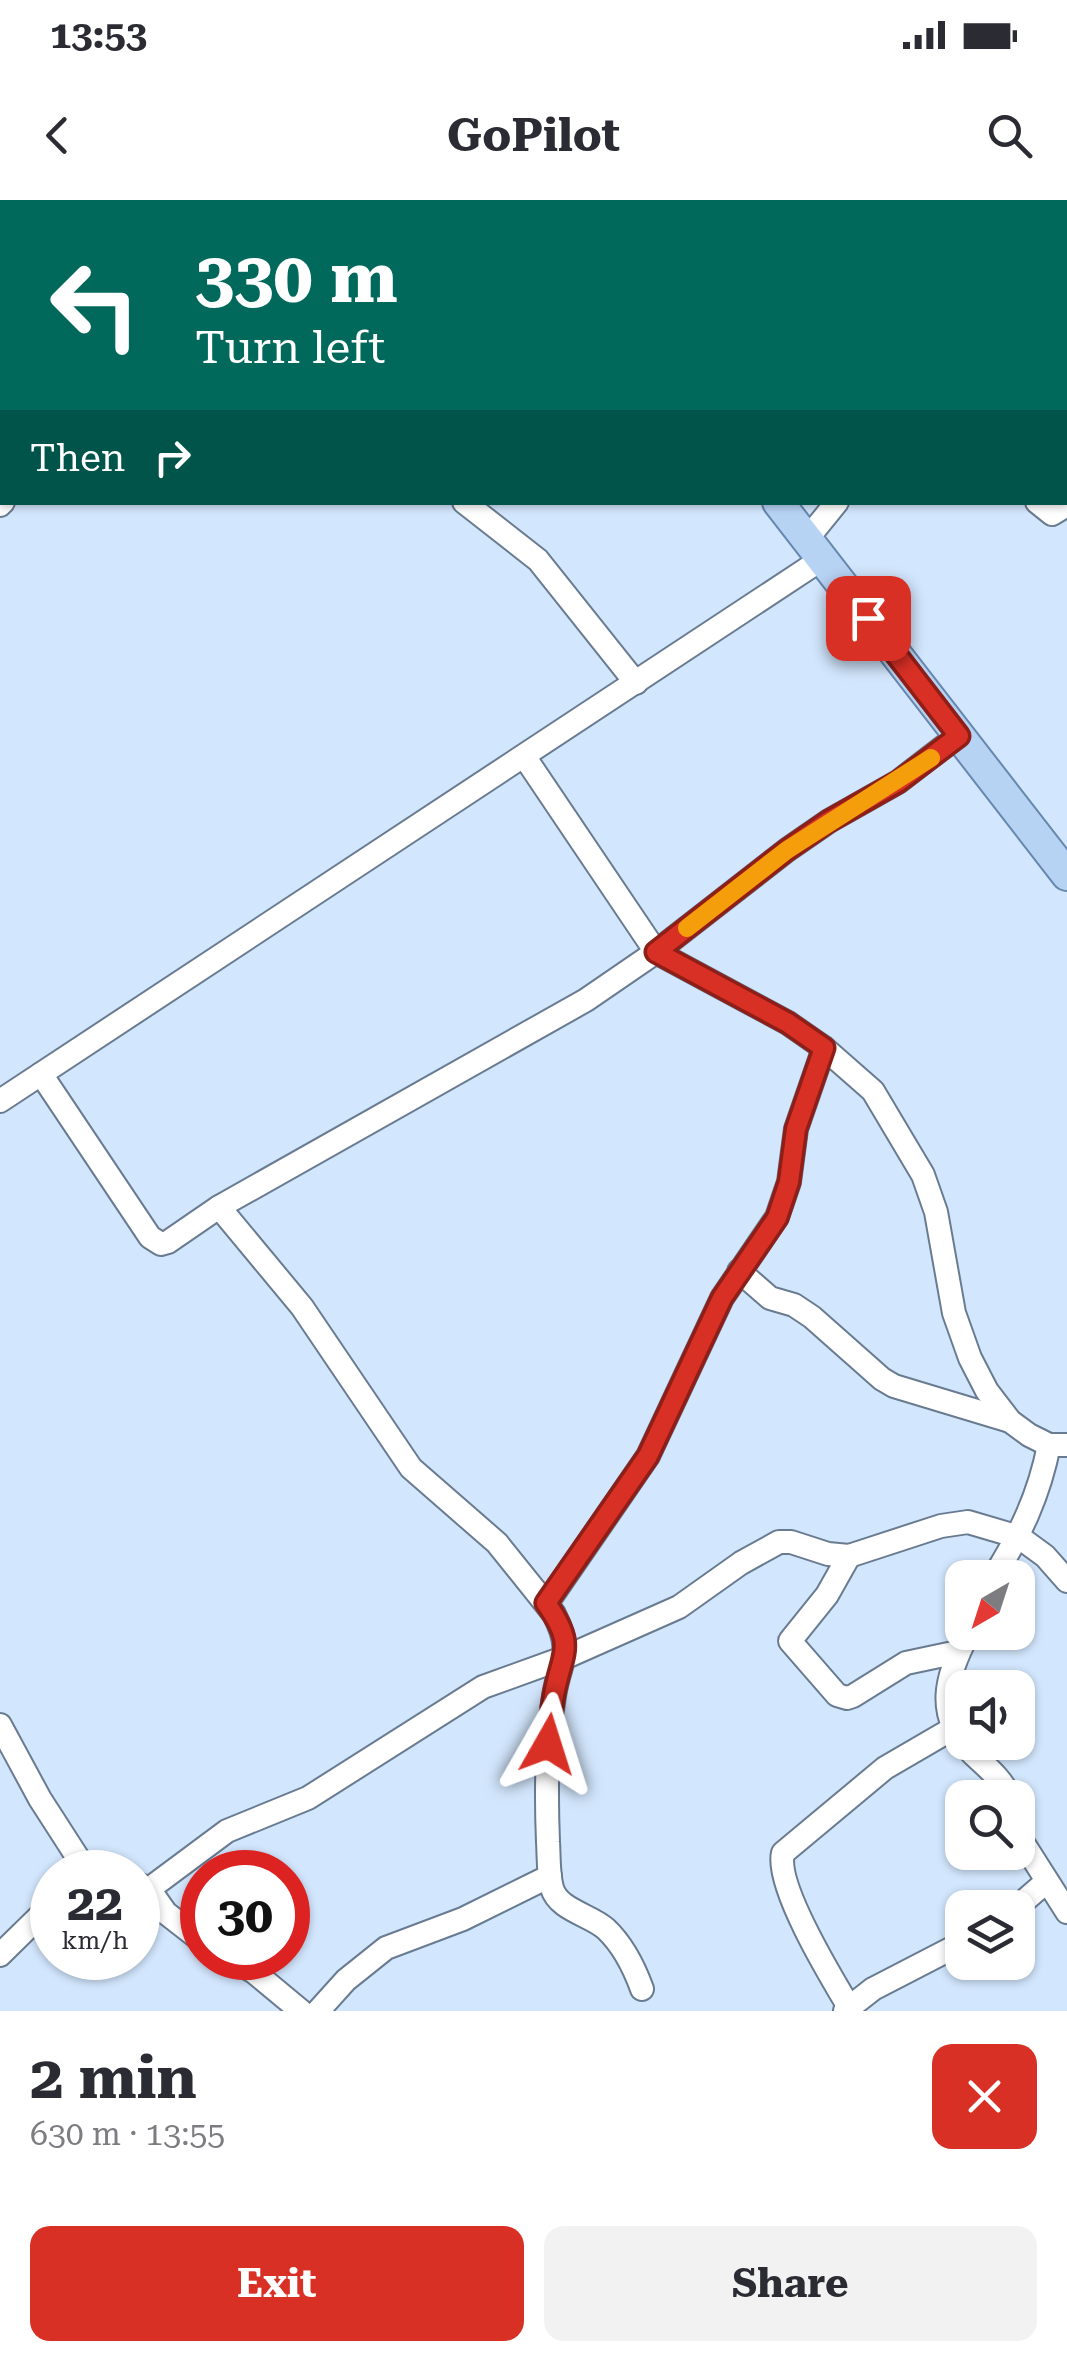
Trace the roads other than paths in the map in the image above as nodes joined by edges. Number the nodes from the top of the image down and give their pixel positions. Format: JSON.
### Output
{"nodes":[{"id":1,"x":468,"y":505,"type":"edge"},
{"id":2,"x":780,"y":505,"type":"edge"},
{"id":3,"x":836,"y":505,"type":"edge"},
{"id":4,"x":1041,"y":505,"type":"edge"},
{"id":5,"x":1067,"y":505,"type":"edge"},
{"id":6,"x":815,"y":549,"type":"junction"},
{"id":7,"x":636,"y":683,"type":"junction"},
{"id":8,"x":959,"y":736,"type":"junction"},
{"id":9,"x":524,"y":756,"type":"junction"},
{"id":10,"x":1067,"y":874,"type":"edge"},
{"id":11,"x":656,"y":952,"type":"junction"},
{"id":12,"x":824,"y":1048,"type":"junction"},
{"id":13,"x":41,"y":1074,"type":"junction"},
{"id":14,"x":0,"y":1101,"type":"edge"},
{"id":15,"x":219,"y":1207,"type":"junction"},
{"id":16,"x":739,"y":1272,"type":"junction"},
{"id":17,"x":1010,"y":1420,"type":"junction"},
{"id":18,"x":1058,"y":1445,"type":"edge"},
{"id":19,"x":1019,"y":1537,"type":"junction"},
{"id":20,"x":849,"y":1556,"type":"junction"},
{"id":21,"x":1004,"y":1560,"type":"edge"},
{"id":22,"x":1067,"y":1581,"type":"edge"},
{"id":23,"x":546,"y":1603,"type":"junction"},
{"id":24,"x":945,"y":1648,"type":"edge"},
{"id":25,"x":566,"y":1657,"type":"junction"},
{"id":26,"x":0,"y":1725,"type":"edge"},
{"id":27,"x":945,"y":1733,"type":"edge"},
{"id":28,"x":981,"y":1760,"type":"edge"},
{"id":29,"x":999,"y":1780,"type":"edge"},
{"id":30,"x":73,"y":1850,"type":"edge"},
{"id":31,"x":1035,"y":1864,"type":"edge"},
{"id":32,"x":160,"y":1875,"type":"edge"},
{"id":33,"x":550,"y":1876,"type":"junction"},
{"id":34,"x":1046,"y":1882,"type":"junction"},
{"id":35,"x":1035,"y":1892,"type":"edge"},
{"id":36,"x":160,"y":1906,"type":"edge"},
{"id":37,"x":1067,"y":1912,"type":"edge"},
{"id":38,"x":180,"y":1924,"type":"edge"},
{"id":39,"x":30,"y":1926,"type":"edge"},
{"id":40,"x":945,"y":1952,"type":"edge"},
{"id":41,"x":0,"y":1956,"type":"edge"},
{"id":42,"x":264,"y":1980,"type":"edge"},
{"id":43,"x":642,"y":1988,"type":"dead end"},
{"id":44,"x":847,"y":2009,"type":"edge"},
{"id":45,"x":302,"y":2011,"type":"edge"},
{"id":46,"x":318,"y":2011,"type":"edge"}],
"edges":[{"from":1,"to":7,"type":"street"},
{"from":2,"to":6,"type":"main road"},
{"from":3,"to":6,"type":"street"},
{"from":4,"to":5,"type":"street"},
{"from":6,"to":7,"type":"street"},
{"from":6,"to":8,"type":"main road"},
{"from":7,"to":9,"type":"street"},
{"from":8,"to":10,"type":"main road"},
{"from":8,"to":11,"type":"street"},
{"from":9,"to":11,"type":"street"},
{"from":9,"to":13,"type":"street"},
{"from":11,"to":12,"type":"street"},
{"from":11,"to":15,"type":"street"},
{"from":12,"to":16,"type":"street"},
{"from":12,"to":17,"type":"street"},
{"from":13,"to":14,"type":"street"},
{"from":13,"to":15,"type":"street"},
{"from":15,"to":23,"type":"street"},
{"from":16,"to":17,"type":"street"},
{"from":16,"to":23,"type":"street"},
{"from":17,"to":18,"type":"street"},
{"from":18,"to":19,"type":"street"},
{"from":19,"to":20,"type":"street"},
{"from":19,"to":21,"type":"street"},
{"from":19,"to":22,"type":"street"},
{"from":20,"to":24,"type":"street"},
{"from":20,"to":25,"type":"street"},
{"from":23,"to":25,"type":"street"},
{"from":25,"to":32,"type":"street"},
{"from":25,"to":33,"type":"street"},
{"from":26,"to":30,"type":"street"},
{"from":27,"to":44,"type":"street"},
{"from":28,"to":29,"type":"street"},
{"from":31,"to":34,"type":"street"},
{"from":33,"to":43,"type":"street"},
{"from":33,"to":46,"type":"street"},
{"from":34,"to":35,"type":"street"},
{"from":34,"to":37,"type":"street"},
{"from":36,"to":38,"type":"street"},
{"from":39,"to":41,"type":"street"},
{"from":40,"to":44,"type":"street"},
{"from":42,"to":45,"type":"street"}]}
